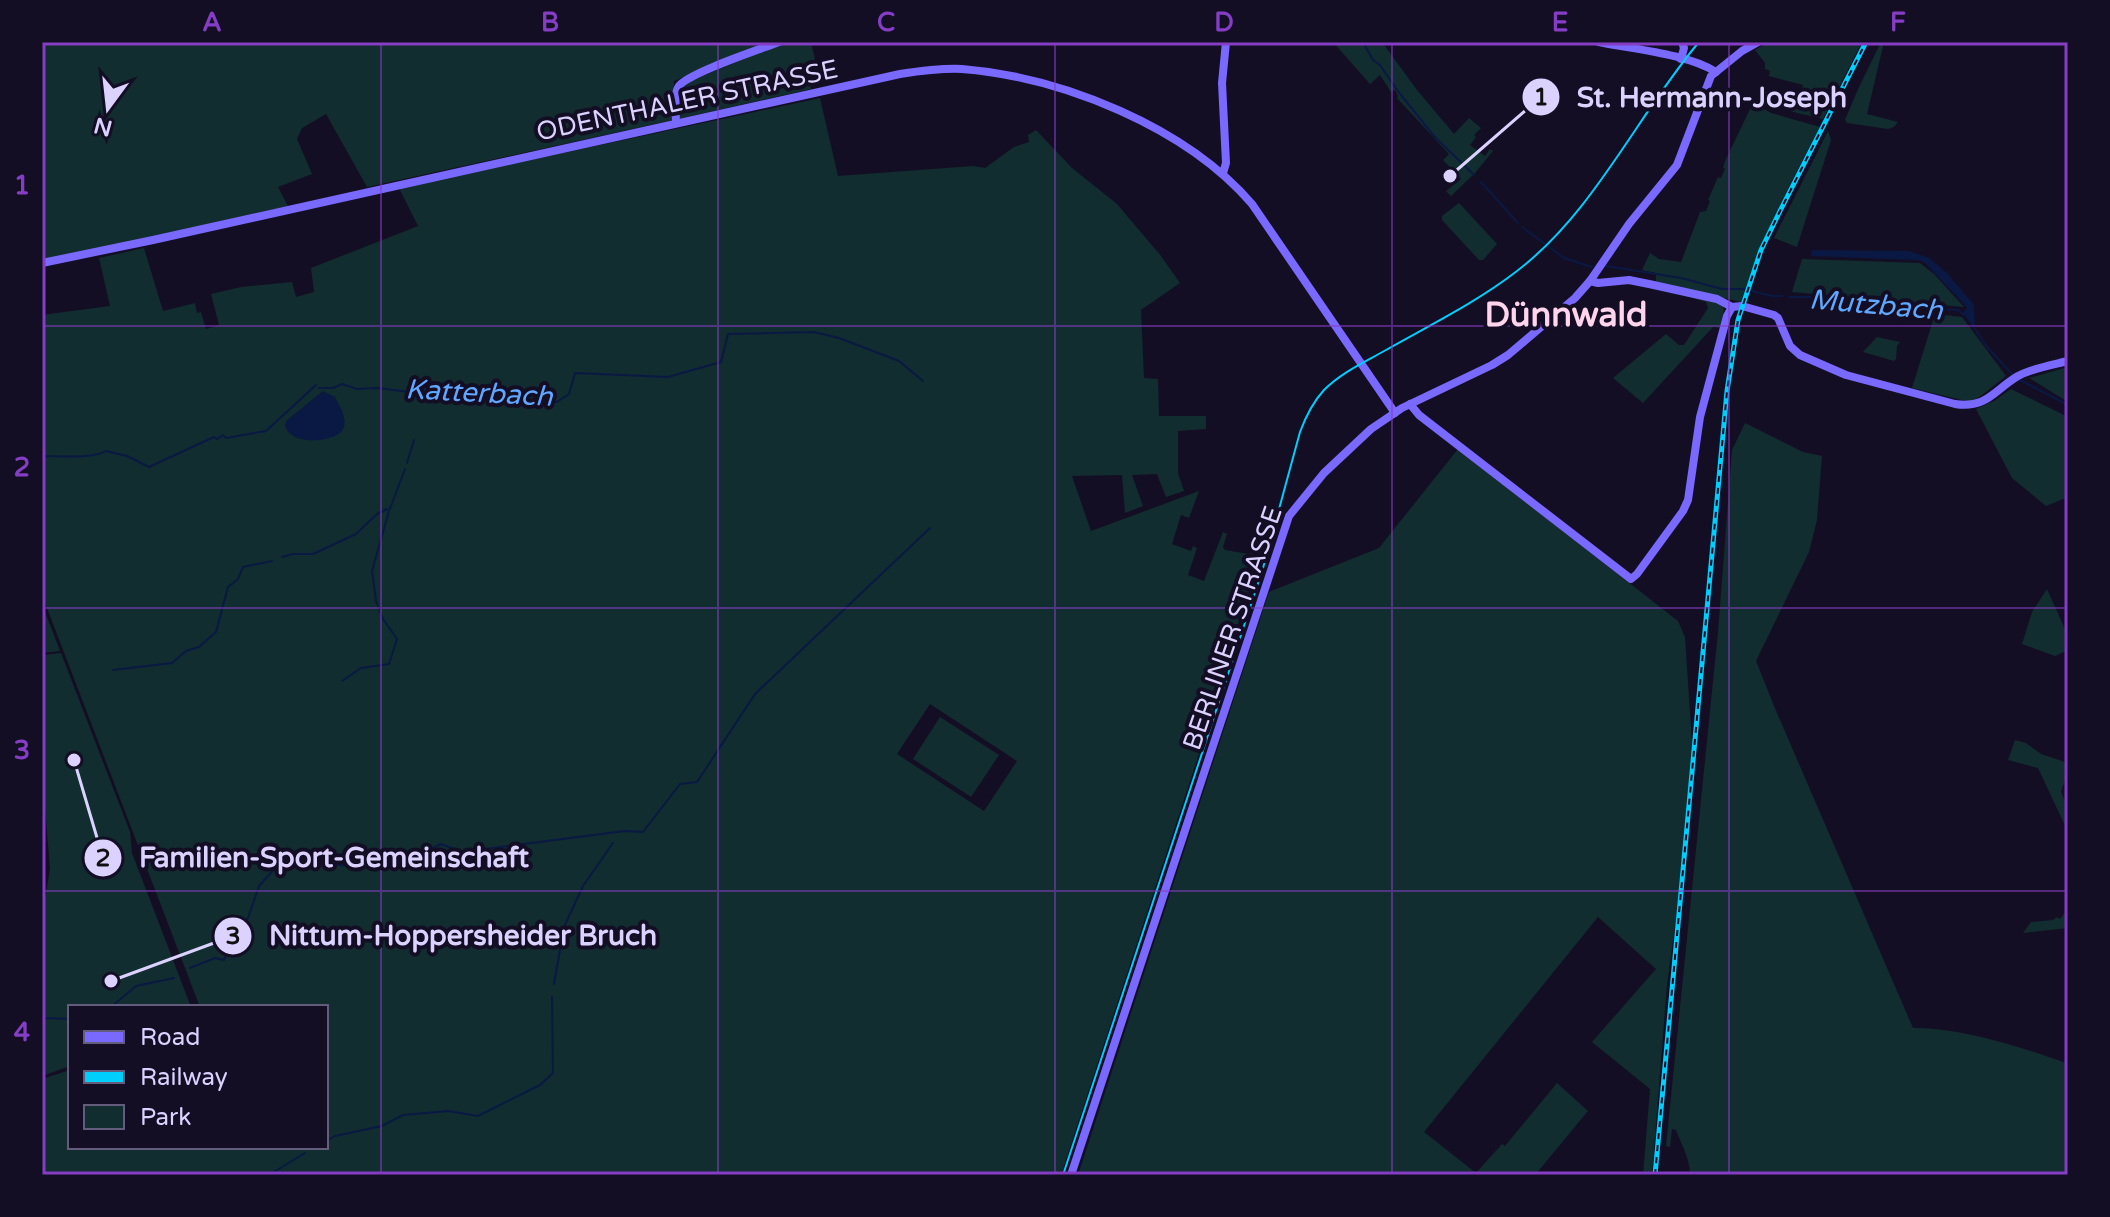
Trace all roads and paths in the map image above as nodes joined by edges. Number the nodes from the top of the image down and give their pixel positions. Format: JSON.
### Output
{"nodes":[{"id":1,"x":779,"y":42,"type":"edge"},
{"id":2,"x":1226,"y":42,"type":"edge"},
{"id":3,"x":1599,"y":42,"type":"edge"},
{"id":4,"x":1682,"y":42,"type":"edge"},
{"id":5,"x":1758,"y":42,"type":"edge"},
{"id":6,"x":1681,"y":59,"type":"junction"},
{"id":7,"x":1716,"y":72,"type":"junction"},
{"id":8,"x":676,"y":123,"type":"junction"},
{"id":9,"x":1223,"y":173,"type":"junction"},
{"id":10,"x":42,"y":263,"type":"edge"},
{"id":11,"x":1590,"y":281,"type":"junction"},
{"id":12,"x":1732,"y":307,"type":"junction"},
{"id":13,"x":2068,"y":361,"type":"edge"},
{"id":14,"x":1410,"y":404,"type":"junction"},
{"id":15,"x":1395,"y":413,"type":"junction"},
{"id":16,"x":1071,"y":1175,"type":"edge"}],
"edges":[{"from":1,"to":8,"type":"main road"},
{"from":2,"to":9,"type":"main road"},
{"from":3,"to":6,"type":"main road"},
{"from":4,"to":6,"type":"main road"},
{"from":5,"to":7,"type":"main road","name":"BERLINER STRASSE"},
{"from":6,"to":7,"type":"main road"},
{"from":7,"to":11,"type":"main road","name":"BERLINER STRASSE"},
{"from":8,"to":9,"type":"main road","name":"ODENTHALER STRASSE"},
{"from":8,"to":10,"type":"main road","name":"ODENTHALER STRASSE"},
{"from":9,"to":15,"type":"main road","name":"ODENTHALER STRASSE"},
{"from":11,"to":12,"type":"main road"},
{"from":11,"to":14,"type":"main road","name":"BERLINER STRASSE"},
{"from":12,"to":13,"type":"main road"},
{"from":12,"to":14,"type":"main road"},
{"from":14,"to":15,"type":"main road","name":"BERLINER STRASSE"},
{"from":15,"to":16,"type":"main road","name":"BERLINER STRASSE"}]}
